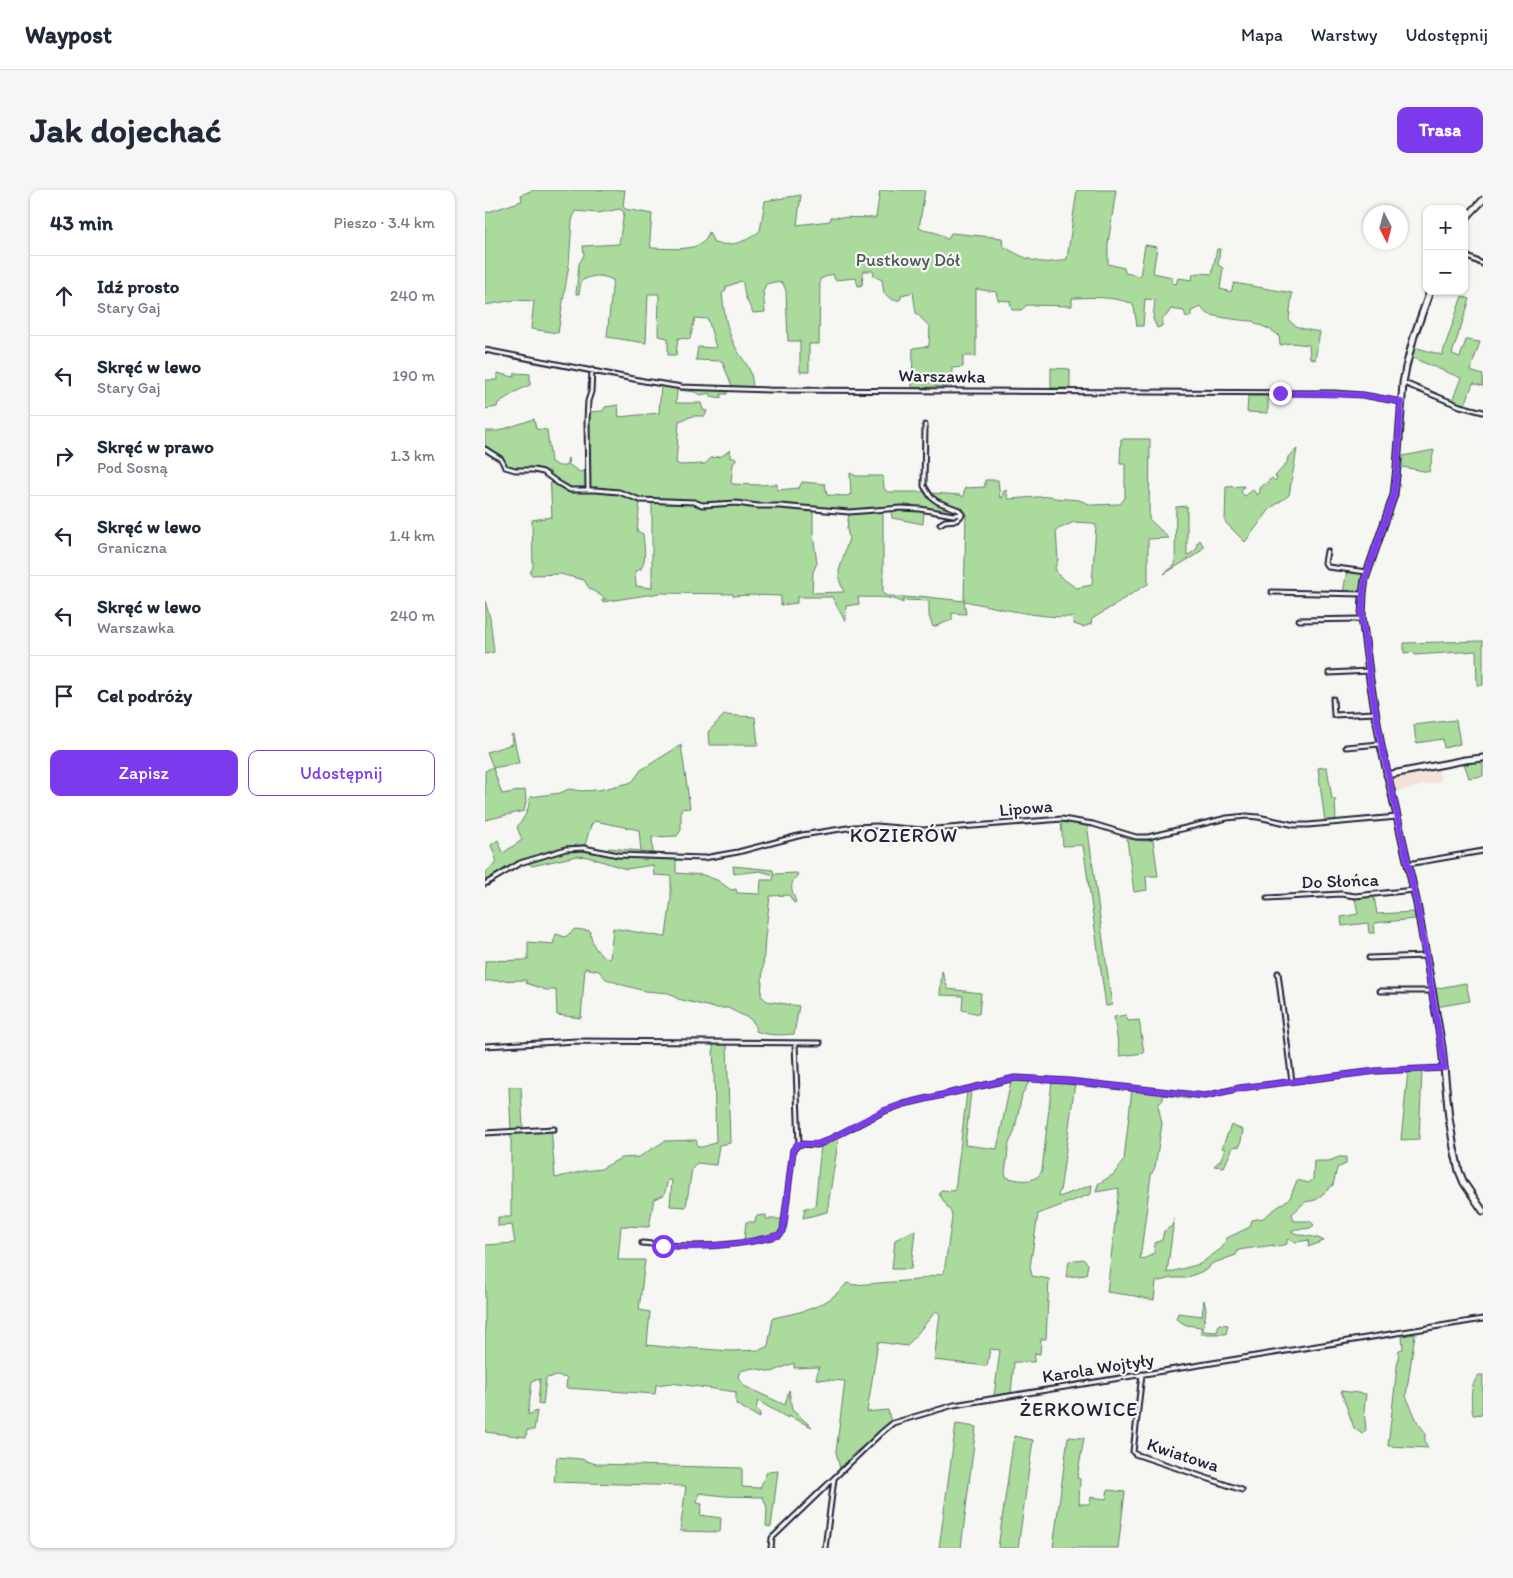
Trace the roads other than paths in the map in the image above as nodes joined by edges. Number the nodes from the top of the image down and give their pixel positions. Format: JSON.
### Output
{"nodes":[{"id":1,"x":1483,"y":200,"type":"edge"},
{"id":2,"x":1468,"y":216,"type":"edge"},
{"id":3,"x":1468,"y":257,"type":"edge"},
{"id":4,"x":1483,"y":264,"type":"edge"},
{"id":5,"x":1429,"y":295,"type":"edge"},
{"id":6,"x":485,"y":350,"type":"edge"},
{"id":7,"x":591,"y":370,"type":"junction"},
{"id":8,"x":1403,"y":383,"type":"junction"},
{"id":9,"x":1401,"y":402,"type":"junction"},
{"id":10,"x":1483,"y":412,"type":"edge"},
{"id":11,"x":925,"y":425,"type":"dead end"},
{"id":12,"x":485,"y":449,"type":"edge"},
{"id":13,"x":587,"y":490,"type":"junction"},
{"id":14,"x":962,"y":514,"type":"junction"},
{"id":15,"x":940,"y":524,"type":"dead end"},
{"id":16,"x":1327,"y":551,"type":"dead end"},
{"id":17,"x":1367,"y":572,"type":"junction"},
{"id":18,"x":1272,"y":592,"type":"dead end"},
{"id":19,"x":1363,"y":594,"type":"junction"},
{"id":20,"x":1362,"y":619,"type":"junction"},
{"id":21,"x":1299,"y":620,"type":"dead end"},
{"id":22,"x":1369,"y":671,"type":"junction"},
{"id":23,"x":1329,"y":673,"type":"dead end"},
{"id":24,"x":1333,"y":699,"type":"dead end"},
{"id":25,"x":1375,"y":713,"type":"junction"},
{"id":26,"x":1381,"y":744,"type":"junction"},
{"id":27,"x":1346,"y":747,"type":"dead end"},
{"id":28,"x":1483,"y":758,"type":"edge"},
{"id":29,"x":1387,"y":776,"type":"junction"},
{"id":30,"x":1397,"y":817,"type":"junction"},
{"id":31,"x":1483,"y":852,"type":"edge"},
{"id":32,"x":1408,"y":864,"type":"junction"},
{"id":33,"x":485,"y":884,"type":"edge"},
{"id":34,"x":1414,"y":890,"type":"junction"},
{"id":35,"x":1267,"y":898,"type":"dead end"},
{"id":36,"x":1426,"y":956,"type":"junction"},
{"id":37,"x":1369,"y":958,"type":"dead end"},
{"id":38,"x":1278,"y":973,"type":"dead end"},
{"id":39,"x":1380,"y":991,"type":"dead end"},
{"id":40,"x":1432,"y":991,"type":"junction"},
{"id":41,"x":795,"y":1043,"type":"junction"},
{"id":42,"x":820,"y":1043,"type":"dead end"},
{"id":43,"x":485,"y":1046,"type":"edge"},
{"id":44,"x":1445,"y":1068,"type":"junction"},
{"id":45,"x":1293,"y":1082,"type":"junction"},
{"id":46,"x":554,"y":1128,"type":"dead end"},
{"id":47,"x":485,"y":1133,"type":"edge"},
{"id":48,"x":799,"y":1144,"type":"junction"},
{"id":49,"x":1483,"y":1211,"type":"edge"},
{"id":50,"x":641,"y":1244,"type":"dead end"},
{"id":51,"x":1483,"y":1319,"type":"edge"},
{"id":52,"x":1143,"y":1374,"type":"junction"},
{"id":53,"x":834,"y":1478,"type":"junction"},
{"id":54,"x":1242,"y":1490,"type":"dead end"},
{"id":55,"x":771,"y":1548,"type":"edge"},
{"id":56,"x":825,"y":1548,"type":"edge"}],
"edges":[{"from":1,"to":2,"type":"street"},
{"from":3,"to":4,"type":"street"},
{"from":5,"to":8,"type":"street"},
{"from":6,"to":7,"type":"street","name":"Warszawka"},
{"from":7,"to":9,"type":"street","name":"Warszawka"},
{"from":7,"to":13,"type":"street"},
{"from":8,"to":9,"type":"street"},
{"from":8,"to":10,"type":"street"},
{"from":9,"to":17,"type":"street"},
{"from":11,"to":14,"type":"street"},
{"from":12,"to":13,"type":"street"},
{"from":13,"to":14,"type":"street"},
{"from":14,"to":15,"type":"street"},
{"from":16,"to":17,"type":"street"},
{"from":17,"to":19,"type":"street"},
{"from":18,"to":19,"type":"street"},
{"from":19,"to":20,"type":"street"},
{"from":20,"to":21,"type":"street"},
{"from":20,"to":22,"type":"street"},
{"from":22,"to":23,"type":"street"},
{"from":22,"to":25,"type":"street"},
{"from":24,"to":25,"type":"street"},
{"from":25,"to":26,"type":"street"},
{"from":26,"to":27,"type":"street"},
{"from":26,"to":29,"type":"street"},
{"from":28,"to":29,"type":"street"},
{"from":29,"to":30,"type":"street"},
{"from":30,"to":32,"type":"street"},
{"from":30,"to":33,"type":"street","name":"Lipowa"},
{"from":31,"to":32,"type":"street"},
{"from":32,"to":34,"type":"street"},
{"from":34,"to":35,"type":"street","name":"Do Słońca"},
{"from":34,"to":36,"type":"street"},
{"from":36,"to":37,"type":"street"},
{"from":36,"to":40,"type":"street"},
{"from":38,"to":45,"type":"street"},
{"from":39,"to":40,"type":"street"},
{"from":40,"to":44,"type":"street"},
{"from":41,"to":42,"type":"street"},
{"from":41,"to":43,"type":"street"},
{"from":41,"to":48,"type":"street"},
{"from":44,"to":45,"type":"street"},
{"from":44,"to":49,"type":"street"},
{"from":45,"to":48,"type":"street"},
{"from":46,"to":47,"type":"street"},
{"from":48,"to":50,"type":"street"},
{"from":51,"to":52,"type":"street","name":"Karola Wojtyły"},
{"from":52,"to":53,"type":"street","name":"Karola Wojtyły"},
{"from":52,"to":54,"type":"street","name":"Kwiatowa"},
{"from":53,"to":55,"type":"street","name":"Karola Wojtyły"},
{"from":53,"to":56,"type":"street"}]}
